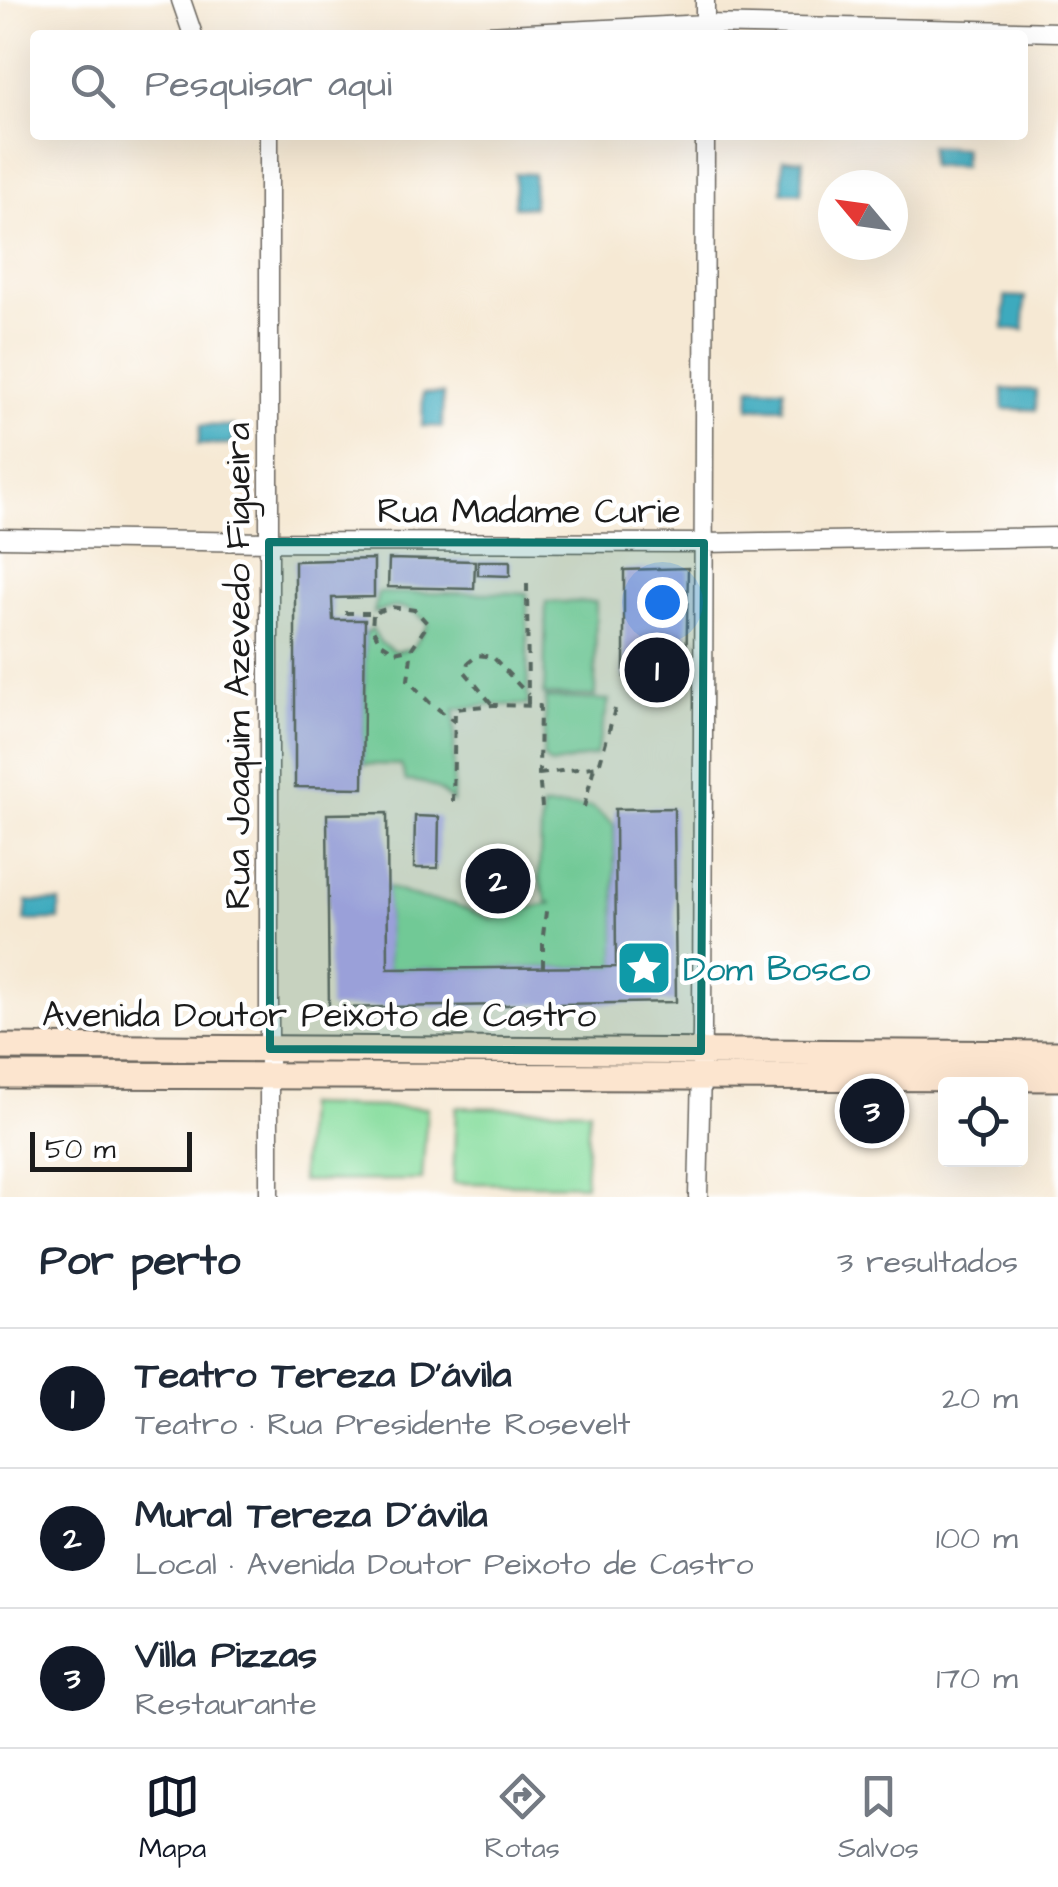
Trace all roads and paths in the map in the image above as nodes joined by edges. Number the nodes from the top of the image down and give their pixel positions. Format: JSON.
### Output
{"nodes":[{"id":1,"x":181,"y":0,"type":"edge"},
{"id":2,"x":705,"y":0,"type":"edge"},
{"id":3,"x":191,"y":30,"type":"edge"},
{"id":4,"x":705,"y":30,"type":"edge"},
{"id":5,"x":1028,"y":32,"type":"edge"},
{"id":6,"x":1058,"y":32,"type":"edge"},
{"id":7,"x":268,"y":140,"type":"edge"},
{"id":8,"x":705,"y":140,"type":"edge"},
{"id":9,"x":1058,"y":537,"type":"edge"},
{"id":10,"x":0,"y":538,"type":"edge"},
{"id":11,"x":269,"y":542,"type":"junction"},
{"id":12,"x":704,"y":543,"type":"junction"},
{"id":13,"x":527,"y":584,"type":"dead end"},
{"id":14,"x":345,"y":613,"type":"dead end"},
{"id":15,"x":374,"y":613,"type":"junction"},
{"id":16,"x":412,"y":648,"type":"junction"},
{"id":17,"x":528,"y":696,"type":"junction"},
{"id":18,"x":493,"y":705,"type":"junction"},
{"id":19,"x":528,"y":706,"type":"junction"},
{"id":20,"x":615,"y":709,"type":"dead end"},
{"id":21,"x":455,"y":722,"type":"junction"},
{"id":22,"x":594,"y":766,"type":"junction"},
{"id":23,"x":539,"y":774,"type":"junction"},
{"id":24,"x":453,"y":802,"type":"dead end"},
{"id":25,"x":542,"y":807,"type":"dead end"},
{"id":26,"x":584,"y":807,"type":"dead end"},
{"id":27,"x":547,"y":904,"type":"dead end"},
{"id":28,"x":543,"y":968,"type":"dead end"},
{"id":29,"x":0,"y":1048,"type":"edge"},
{"id":30,"x":270,"y":1049,"type":"junction"},
{"id":31,"x":1058,"y":1054,"type":"edge"},
{"id":32,"x":701,"y":1063,"type":"junction"},
{"id":33,"x":0,"y":1075,"type":"edge"},
{"id":34,"x":270,"y":1076,"type":"junction"},
{"id":35,"x":1058,"y":1078,"type":"edge"},
{"id":36,"x":269,"y":1197,"type":"edge"},
{"id":37,"x":698,"y":1197,"type":"edge"}],
"edges":[{"from":1,"to":3,"type":"street"},
{"from":2,"to":4,"type":"street"},
{"from":5,"to":6,"type":"street"},
{"from":7,"to":11,"type":"street","name":"Rua Joaquim Azevedo Figueira"},
{"from":8,"to":12,"type":"street"},
{"from":9,"to":12,"type":"street","name":"Rua Madame Curie"},
{"from":10,"to":11,"type":"street","name":"Rua Madame Curie"},
{"from":11,"to":12,"type":"street","name":"Rua Madame Curie"},
{"from":11,"to":30,"type":"street","name":"Rua Joaquim Azevedo Figueira"},
{"from":12,"to":32,"type":"street"},
{"from":13,"to":17,"type":"path"},
{"from":14,"to":15,"type":"path"},
{"from":15,"to":16,"type":"path"},
{"from":15,"to":16,"type":"path"},
{"from":16,"to":21,"type":"path"},
{"from":17,"to":18,"type":"path"},
{"from":17,"to":19,"type":"path"},
{"from":18,"to":19,"type":"path"},
{"from":18,"to":21,"type":"path"},
{"from":19,"to":23,"type":"path"},
{"from":20,"to":22,"type":"path"},
{"from":21,"to":24,"type":"path"},
{"from":22,"to":23,"type":"path"},
{"from":22,"to":26,"type":"path"},
{"from":23,"to":25,"type":"path"},
{"from":27,"to":28,"type":"path"},
{"from":29,"to":30,"type":"street","name":"Avenida Doutor Peixoto de Castro"},
{"from":30,"to":32,"type":"street","name":"Avenida Doutor Peixoto de Castro"},
{"from":30,"to":34,"type":"street","name":"Rua Joaquim Azevedo Figueira"},
{"from":31,"to":32,"type":"street","name":"Avenida Doutor Peixoto de Castro"},
{"from":32,"to":34,"type":"street","name":"Avenida Doutor Peixoto de Castro"},
{"from":32,"to":35,"type":"street","name":"Avenida Doutor Peixoto de Castro"},
{"from":32,"to":37,"type":"street"},
{"from":33,"to":34,"type":"street","name":"Avenida Doutor Peixoto de Castro"},
{"from":34,"to":36,"type":"street","name":"Rua Joaquim Azevedo Figueira"}]}
